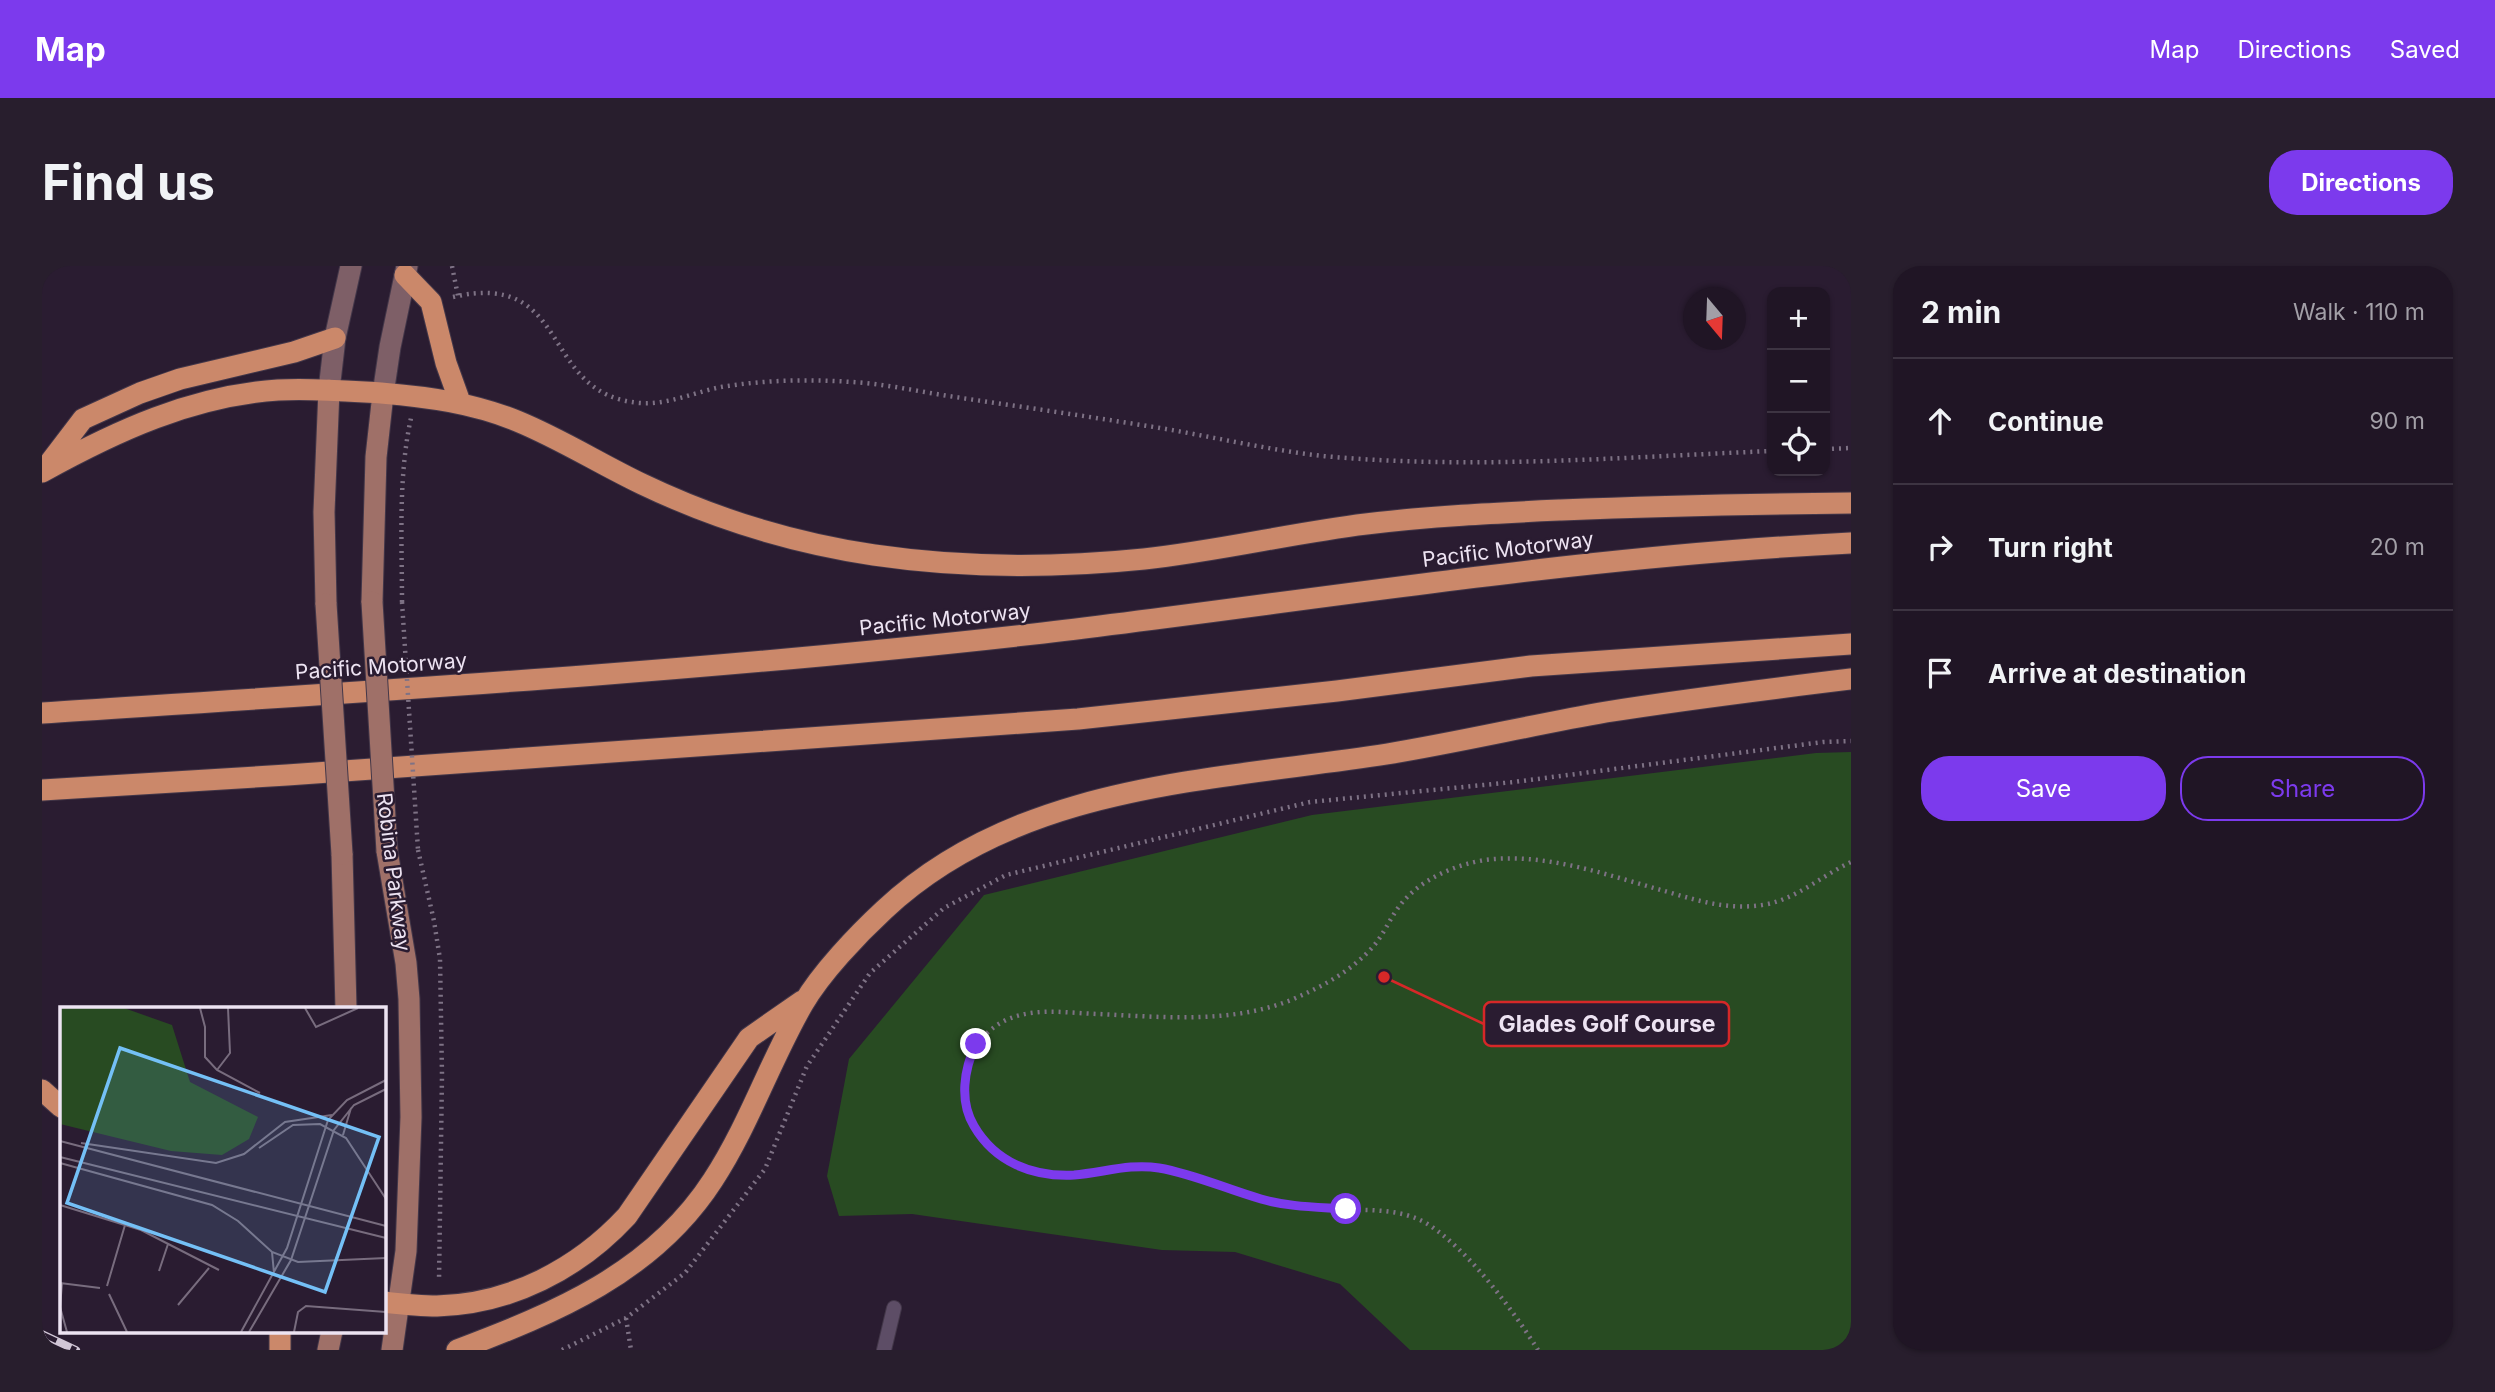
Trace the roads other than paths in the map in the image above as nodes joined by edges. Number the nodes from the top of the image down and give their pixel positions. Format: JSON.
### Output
{"nodes":[{"id":1,"x":351,"y":266,"type":"edge"},
{"id":2,"x":406,"y":270,"type":"edge"},
{"id":3,"x":335,"y":338,"type":"junction"},
{"id":4,"x":329,"y":390,"type":"junction"},
{"id":5,"x":383,"y":394,"type":"junction"},
{"id":6,"x":460,"y":402,"type":"junction"},
{"id":7,"x":42,"y":472,"type":"edge"},
{"id":8,"x":1851,"y":503,"type":"edge"},
{"id":9,"x":1851,"y":544,"type":"edge"},
{"id":10,"x":1851,"y":644,"type":"edge"},
{"id":11,"x":1851,"y":679,"type":"edge"},
{"id":12,"x":42,"y":713,"type":"edge"},
{"id":13,"x":42,"y":790,"type":"edge"},
{"id":14,"x":805,"y":999,"type":"junction"},
{"id":15,"x":346,"y":1007,"type":"edge"},
{"id":16,"x":42,"y":1090,"type":"edge"},
{"id":17,"x":60,"y":1106,"type":"edge"},
{"id":18,"x":392,"y":1303,"type":"edge"},
{"id":19,"x":894,"y":1308,"type":"dead end"},
{"id":20,"x":280,"y":1332,"type":"edge"},
{"id":21,"x":332,"y":1332,"type":"edge"},
{"id":22,"x":280,"y":1350,"type":"edge"},
{"id":23,"x":328,"y":1350,"type":"edge"},
{"id":24,"x":392,"y":1350,"type":"edge"},
{"id":25,"x":457,"y":1350,"type":"edge"},
{"id":26,"x":884,"y":1350,"type":"edge"}],
"edges":[{"from":1,"to":3,"type":"main road"},
{"from":2,"to":5,"type":"main road"},
{"from":2,"to":6,"type":"highway"},
{"from":3,"to":4,"type":"main road"},
{"from":3,"to":7,"type":"highway"},
{"from":4,"to":5,"type":"highway"},
{"from":4,"to":7,"type":"highway"},
{"from":4,"to":15,"type":"main road","bridge":true},
{"from":5,"to":6,"type":"highway"},
{"from":5,"to":18,"type":"main road","name":"Robina Parkway","bridge":true},
{"from":6,"to":8,"type":"highway"},
{"from":9,"to":12,"type":"highway","name":"Pacific Motorway"},
{"from":10,"to":13,"type":"highway"},
{"from":11,"to":14,"type":"highway"},
{"from":14,"to":18,"type":"highway"},
{"from":14,"to":25,"type":"highway"},
{"from":16,"to":17,"type":"highway"},
{"from":18,"to":24,"type":"main road","name":"Robina Parkway"},
{"from":19,"to":26,"type":"lane"},
{"from":20,"to":22,"type":"highway"},
{"from":21,"to":23,"type":"main road"}]}
